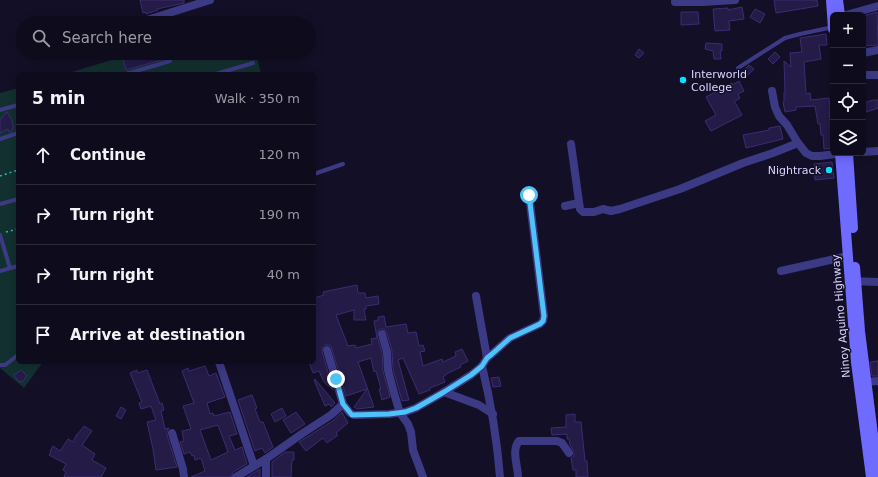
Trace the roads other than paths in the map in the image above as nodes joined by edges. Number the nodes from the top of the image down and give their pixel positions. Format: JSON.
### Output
{"nodes":[{"id":1,"x":210,"y":0,"type":"edge"},
{"id":2,"x":735,"y":0,"type":"edge"},
{"id":3,"x":831,"y":0,"type":"edge"},
{"id":4,"x":838,"y":0,"type":"edge"},
{"id":5,"x":675,"y":2,"type":"dead end"},
{"id":6,"x":878,"y":6,"type":"edge"},
{"id":7,"x":832,"y":12,"type":"edge"},
{"id":8,"x":840,"y":12,"type":"edge"},
{"id":9,"x":857,"y":12,"type":"edge"},
{"id":10,"x":160,"y":16,"type":"edge"},
{"id":11,"x":830,"y":28,"type":"edge"},
{"id":12,"x":878,"y":50,"type":"edge"},
{"id":13,"x":866,"y":52,"type":"edge"},
{"id":14,"x":170,"y":61,"type":"dead end"},
{"id":15,"x":253,"y":63,"type":"dead end"},
{"id":16,"x":738,"y":68,"type":"dead end"},
{"id":17,"x":133,"y":72,"type":"edge"},
{"id":18,"x":223,"y":72,"type":"edge"},
{"id":19,"x":878,"y":75,"type":"edge"},
{"id":20,"x":866,"y":76,"type":"edge"},
{"id":21,"x":772,"y":91,"type":"dead end"},
{"id":22,"x":16,"y":106,"type":"edge"},
{"id":23,"x":0,"y":110,"type":"edge"},
{"id":24,"x":16,"y":134,"type":"edge"},
{"id":25,"x":0,"y":139,"type":"edge"},
{"id":26,"x":798,"y":143,"type":"junction"},
{"id":27,"x":571,"y":144,"type":"dead end"},
{"id":28,"x":878,"y":151,"type":"edge"},
{"id":29,"x":866,"y":152,"type":"edge"},
{"id":30,"x":830,"y":155,"type":"edge"},
{"id":31,"x":841,"y":156,"type":"edge"},
{"id":32,"x":848,"y":156,"type":"edge"},
{"id":33,"x":343,"y":164,"type":"dead end"},
{"id":34,"x":316,"y":173,"type":"edge"},
{"id":35,"x":529,"y":195,"type":"dead end"},
{"id":36,"x":16,"y":200,"type":"edge"},
{"id":37,"x":579,"y":203,"type":"junction"},
{"id":38,"x":0,"y":204,"type":"edge"},
{"id":39,"x":565,"y":206,"type":"dead end"},
{"id":40,"x":850,"y":232,"type":"junction"},
{"id":41,"x":0,"y":234,"type":"edge"},
{"id":42,"x":848,"y":256,"type":"junction"},
{"id":43,"x":16,"y":266,"type":"edge"},
{"id":44,"x":10,"y":268,"type":"junction"},
{"id":45,"x":0,"y":271,"type":"edge"},
{"id":46,"x":781,"y":271,"type":"dead end"},
{"id":47,"x":853,"y":281,"type":"junction"},
{"id":48,"x":878,"y":282,"type":"edge"},
{"id":49,"x":476,"y":296,"type":"dead end"},
{"id":50,"x":382,"y":334,"type":"dead end"},
{"id":51,"x":328,"y":350,"type":"dead end"},
{"id":52,"x":16,"y":357,"type":"edge"},
{"id":53,"x":487,"y":358,"type":"junction"},
{"id":54,"x":219,"y":364,"type":"edge"},
{"id":55,"x":0,"y":365,"type":"edge"},
{"id":56,"x":482,"y":366,"type":"junction"},
{"id":57,"x":878,"y":381,"type":"edge"},
{"id":58,"x":866,"y":382,"type":"junction"},
{"id":59,"x":444,"y":392,"type":"junction"},
{"id":60,"x":864,"y":397,"type":"junction"},
{"id":61,"x":343,"y":404,"type":"junction"},
{"id":62,"x":400,"y":412,"type":"junction"},
{"id":63,"x":493,"y":414,"type":"junction"},
{"id":64,"x":172,"y":432,"type":"dead end"},
{"id":65,"x":569,"y":453,"type":"dead end"},
{"id":66,"x":266,"y":459,"type":"junction"},
{"id":67,"x":254,"y":466,"type":"junction"},
{"id":68,"x":878,"y":474,"type":"edge"},
{"id":69,"x":184,"y":477,"type":"edge"},
{"id":70,"x":236,"y":477,"type":"edge"},
{"id":71,"x":266,"y":477,"type":"edge"},
{"id":72,"x":424,"y":477,"type":"edge"},
{"id":73,"x":500,"y":477,"type":"edge"},
{"id":74,"x":518,"y":477,"type":"edge"},
{"id":75,"x":871,"y":477,"type":"edge"}],
"edges":[{"from":1,"to":10,"type":"street"},
{"from":2,"to":5,"type":"street"},
{"from":3,"to":7,"type":"main road"},
{"from":4,"to":8,"type":"main road"},
{"from":6,"to":9,"type":"street"},
{"from":11,"to":16,"type":"lane"},
{"from":12,"to":13,"type":"street"},
{"from":14,"to":17,"type":"lane"},
{"from":15,"to":18,"type":"lane"},
{"from":19,"to":20,"type":"street"},
{"from":21,"to":26,"type":"street"},
{"from":22,"to":23,"type":"lane"},
{"from":24,"to":25,"type":"lane"},
{"from":26,"to":30,"type":"street"},
{"from":26,"to":37,"type":"street"},
{"from":27,"to":37,"type":"street"},
{"from":28,"to":29,"type":"street"},
{"from":31,"to":40,"type":"main road","name":"Ninoy Aquino Highway"},
{"from":32,"to":40,"type":"main road","name":"Ninoy Aquino Highway"},
{"from":33,"to":34,"type":"lane"},
{"from":35,"to":53,"type":"street"},
{"from":36,"to":38,"type":"lane"},
{"from":37,"to":39,"type":"street"},
{"from":40,"to":42,"type":"main road","name":"Ninoy Aquino Highway"},
{"from":40,"to":47,"type":"main road","name":"Ninoy Aquino Highway"},
{"from":41,"to":44,"type":"lane"},
{"from":42,"to":46,"type":"street"},
{"from":42,"to":47,"type":"main road","name":"Ninoy Aquino Highway"},
{"from":43,"to":44,"type":"lane"},
{"from":44,"to":45,"type":"lane"},
{"from":47,"to":48,"type":"street"},
{"from":47,"to":58,"type":"main road","name":"Ninoy Aquino Highway"},
{"from":47,"to":60,"type":"main road","name":"Ninoy Aquino Highway"},
{"from":49,"to":53,"type":"street"},
{"from":50,"to":62,"type":"street"},
{"from":51,"to":61,"type":"street"},
{"from":52,"to":55,"type":"lane"},
{"from":53,"to":56,"type":"street"},
{"from":54,"to":67,"type":"street"},
{"from":56,"to":59,"type":"street"},
{"from":56,"to":63,"type":"street"},
{"from":57,"to":58,"type":"street"},
{"from":58,"to":60,"type":"main road","name":"Ninoy Aquino Highway"},
{"from":59,"to":62,"type":"street"},
{"from":59,"to":63,"type":"street"},
{"from":60,"to":68,"type":"main road","name":"Ninoy Aquino Highway"},
{"from":60,"to":75,"type":"main road","name":"Ninoy Aquino Highway"},
{"from":61,"to":62,"type":"street"},
{"from":61,"to":66,"type":"street"},
{"from":62,"to":72,"type":"street"},
{"from":63,"to":73,"type":"street"},
{"from":64,"to":69,"type":"street"},
{"from":65,"to":74,"type":"street"},
{"from":66,"to":67,"type":"street"},
{"from":66,"to":71,"type":"street"},
{"from":67,"to":70,"type":"street"}]}
